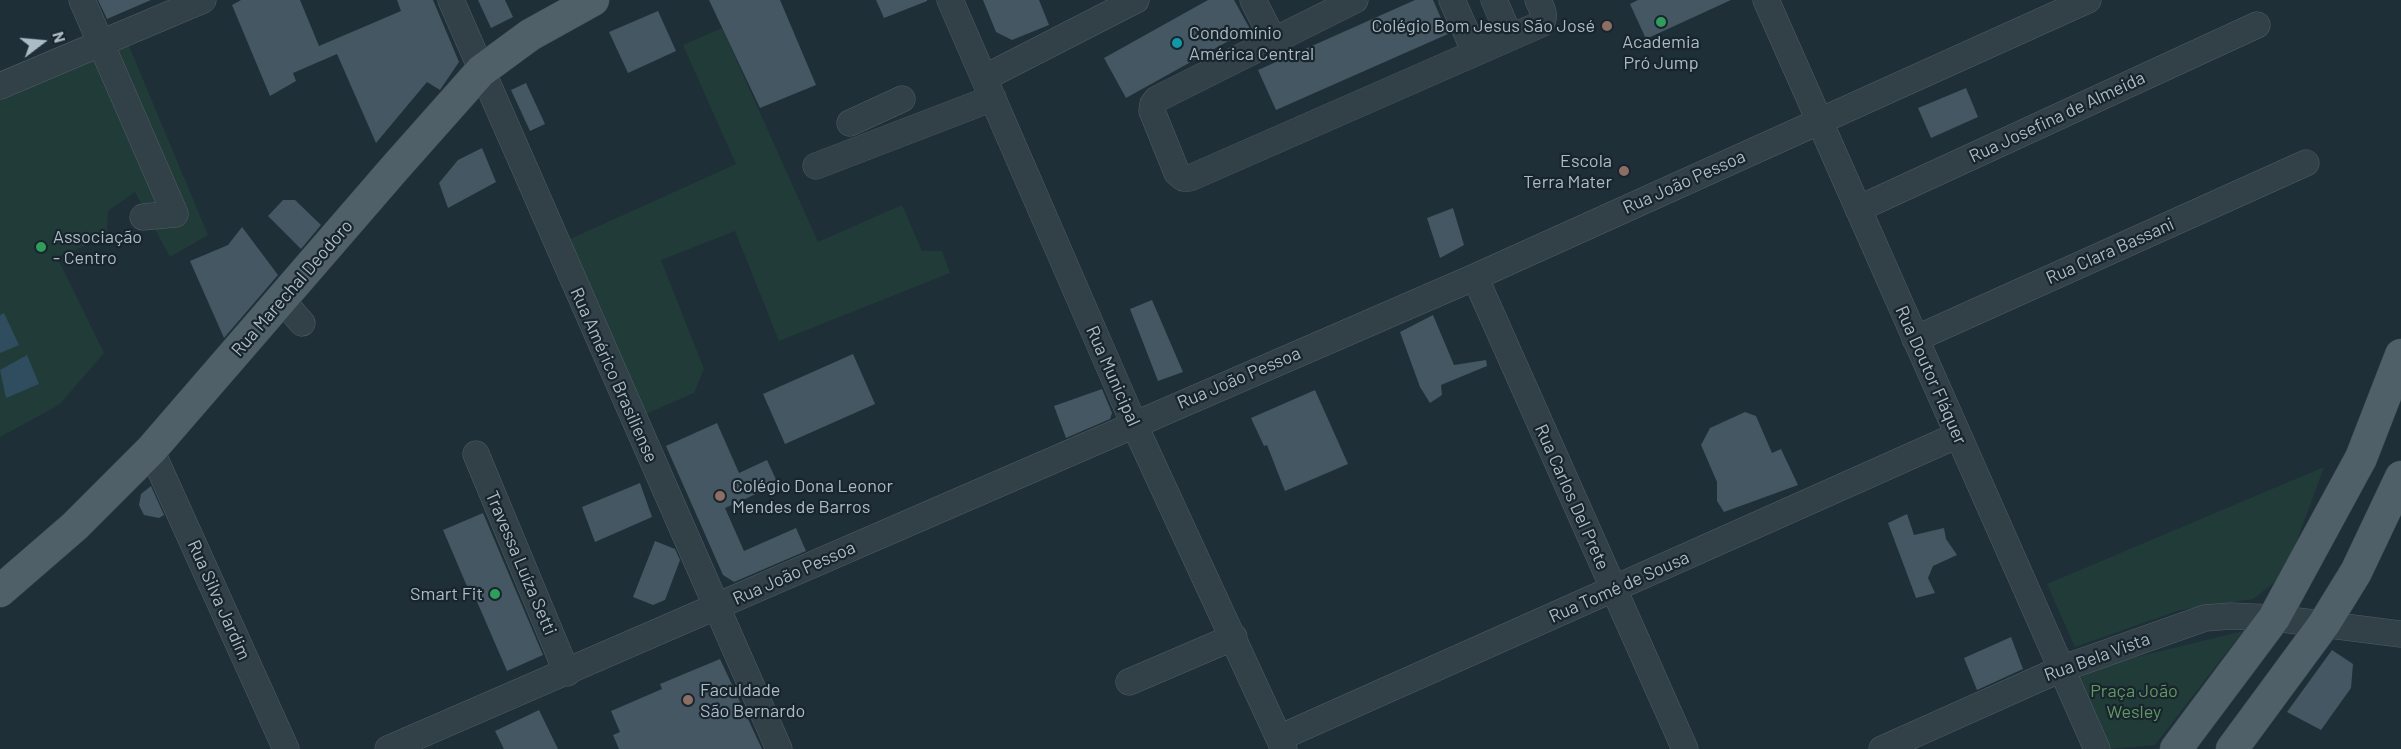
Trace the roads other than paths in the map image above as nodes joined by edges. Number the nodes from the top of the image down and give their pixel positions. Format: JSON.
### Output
{"nodes":[{"id":1,"x":82,"y":0,"type":"edge"},
{"id":2,"x":203,"y":0,"type":"edge"},
{"id":3,"x":451,"y":0,"type":"edge"},
{"id":4,"x":593,"y":0,"type":"edge"},
{"id":5,"x":951,"y":0,"type":"edge"},
{"id":6,"x":1136,"y":0,"type":"edge"},
{"id":7,"x":1253,"y":0,"type":"edge"},
{"id":8,"x":1355,"y":0,"type":"edge"},
{"id":9,"x":1452,"y":0,"type":"edge"},
{"id":10,"x":1494,"y":0,"type":"edge"},
{"id":11,"x":1538,"y":0,"type":"edge"},
{"id":12,"x":1766,"y":0,"type":"edge"},
{"id":13,"x":2088,"y":0,"type":"edge"},
{"id":14,"x":2257,"y":26,"type":"dead end"},
{"id":15,"x":1510,"y":37,"type":"junction"},
{"id":16,"x":1274,"y":40,"type":"junction"},
{"id":17,"x":102,"y":44,"type":"junction"},
{"id":18,"x":1475,"y":52,"type":"junction"},
{"id":19,"x":481,"y":71,"type":"junction"},
{"id":20,"x":0,"y":86,"type":"edge"},
{"id":21,"x":988,"y":88,"type":"junction"},
{"id":22,"x":902,"y":99,"type":"dead end"},
{"id":23,"x":1819,"y":121,"type":"junction"},
{"id":24,"x":850,"y":123,"type":"dead end"},
{"id":25,"x":2306,"y":163,"type":"dead end"},
{"id":26,"x":816,"y":166,"type":"dead end"},
{"id":27,"x":1858,"y":209,"type":"junction"},
{"id":28,"x":143,"y":217,"type":"dead end"},
{"id":29,"x":1476,"y":277,"type":"junction"},
{"id":30,"x":282,"y":300,"type":"junction"},
{"id":31,"x":302,"y":323,"type":"dead end"},
{"id":32,"x":1915,"y":339,"type":"junction"},
{"id":33,"x":2401,"y":355,"type":"edge"},
{"id":34,"x":1134,"y":424,"type":"junction"},
{"id":35,"x":1958,"y":435,"type":"junction"},
{"id":36,"x":152,"y":450,"type":"junction"},
{"id":37,"x":476,"y":454,"type":"dead end"},
{"id":38,"x":2401,"y":477,"type":"edge"},
{"id":39,"x":1613,"y":590,"type":"junction"},
{"id":40,"x":0,"y":591,"type":"edge"},
{"id":41,"x":716,"y":608,"type":"junction"},
{"id":42,"x":2274,"y":618,"type":"junction"},
{"id":43,"x":2324,"y":624,"type":"junction"},
{"id":44,"x":2401,"y":634,"type":"edge"},
{"id":45,"x":1234,"y":637,"type":"junction"},
{"id":46,"x":2061,"y":669,"type":"junction"},
{"id":47,"x":567,"y":673,"type":"junction"},
{"id":48,"x":1129,"y":682,"type":"dead end"},
{"id":49,"x":1282,"y":744,"type":"edge"},
{"id":50,"x":286,"y":749,"type":"edge"},
{"id":51,"x":388,"y":749,"type":"edge"},
{"id":52,"x":779,"y":749,"type":"edge"},
{"id":53,"x":1685,"y":749,"type":"edge"},
{"id":54,"x":1881,"y":749,"type":"edge"},
{"id":55,"x":2097,"y":749,"type":"edge"},
{"id":56,"x":2176,"y":749,"type":"edge"},
{"id":57,"x":2232,"y":749,"type":"edge"}],
"edges":[{"from":1,"to":17,"type":"street"},
{"from":2,"to":17,"type":"street"},
{"from":3,"to":19,"type":"street","name":"Rua Américo Brasiliense"},
{"from":4,"to":19,"type":"main road","name":"Rua Marechal Deodoro"},
{"from":5,"to":21,"type":"street","name":"Rua Municipal"},
{"from":6,"to":21,"type":"street"},
{"from":7,"to":16,"type":"street"},
{"from":8,"to":16,"type":"street"},
{"from":9,"to":18,"type":"street"},
{"from":10,"to":15,"type":"street"},
{"from":11,"to":15,"type":"street"},
{"from":12,"to":23,"type":"street","name":"Rua Doutor Fláquer"},
{"from":13,"to":23,"type":"street","name":"Rua João Pessoa"},
{"from":14,"to":27,"type":"street","name":"Rua Josefina de Almeida"},
{"from":15,"to":18,"type":"street"},
{"from":16,"to":18,"type":"street"},
{"from":17,"to":20,"type":"street"},
{"from":17,"to":28,"type":"street"},
{"from":19,"to":30,"type":"main road","name":"Rua Marechal Deodoro"},
{"from":19,"to":41,"type":"street","name":"Rua Américo Brasiliense"},
{"from":21,"to":26,"type":"street"},
{"from":21,"to":34,"type":"street","name":"Rua Municipal"},
{"from":22,"to":24,"type":"street"},
{"from":23,"to":27,"type":"street","name":"Rua Doutor Fláquer"},
{"from":23,"to":29,"type":"street","name":"Rua João Pessoa"},
{"from":25,"to":32,"type":"street","name":"Rua Clara Bassani"},
{"from":27,"to":32,"type":"street","name":"Rua Doutor Fláquer"},
{"from":29,"to":34,"type":"street","name":"Rua João Pessoa"},
{"from":29,"to":39,"type":"street","name":"Rua Carlos Del Prete"},
{"from":30,"to":31,"type":"street"},
{"from":30,"to":36,"type":"main road","name":"Rua Marechal Deodoro"},
{"from":32,"to":35,"type":"street","name":"Rua Doutor Fláquer"},
{"from":33,"to":42,"type":"main road"},
{"from":34,"to":41,"type":"street","name":"Rua João Pessoa"},
{"from":34,"to":45,"type":"street","name":"Rua Municipal"},
{"from":35,"to":39,"type":"street","name":"Rua Tomé de Sousa"},
{"from":35,"to":46,"type":"street","name":"Rua Doutor Fláquer"},
{"from":36,"to":40,"type":"main road","name":"Rua Marechal Deodoro"},
{"from":36,"to":50,"type":"street","name":"Rua Silva Jardim"},
{"from":37,"to":47,"type":"street","name":"Travessa Luíza Setti"},
{"from":38,"to":43,"type":"main road"},
{"from":39,"to":49,"type":"street","name":"Rua Tomé de Sousa"},
{"from":39,"to":53,"type":"street","name":"Rua Carlos Del Prete"},
{"from":41,"to":47,"type":"street","name":"Rua João Pessoa"},
{"from":41,"to":52,"type":"street","name":"Rua Américo Brasiliense"},
{"from":42,"to":43,"type":"street","name":"Rua Bela Vista"},
{"from":42,"to":46,"type":"street","name":"Rua Bela Vista"},
{"from":42,"to":56,"type":"main road"},
{"from":43,"to":44,"type":"street","name":"Rua Bela Vista"},
{"from":43,"to":57,"type":"main road"},
{"from":45,"to":48,"type":"street"},
{"from":45,"to":49,"type":"street","name":"Rua Municipal"},
{"from":46,"to":54,"type":"street","name":"Rua Bela Vista"},
{"from":46,"to":55,"type":"street","name":"Rua Doutor Fláquer"},
{"from":47,"to":51,"type":"street","name":"Rua João Pessoa"}]}
